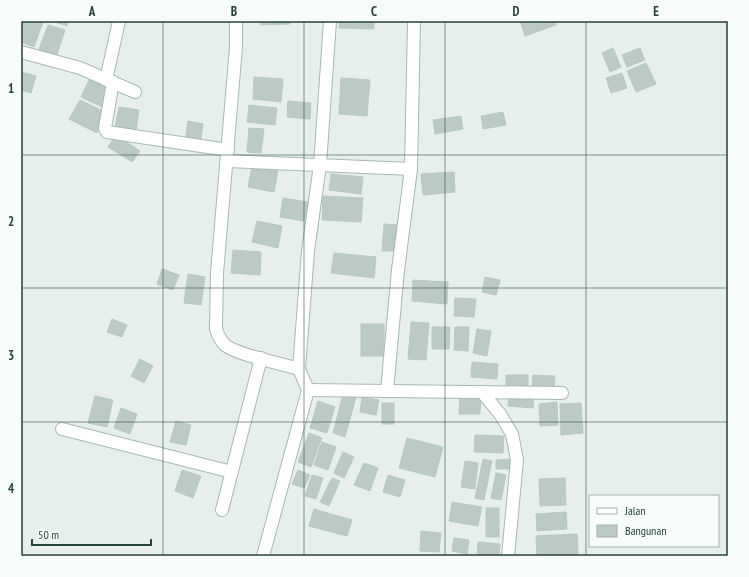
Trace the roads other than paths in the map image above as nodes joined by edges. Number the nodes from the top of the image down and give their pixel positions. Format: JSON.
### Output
{"nodes":[{"id":1,"x":119,"y":21,"type":"edge"},
{"id":2,"x":236,"y":21,"type":"edge"},
{"id":3,"x":330,"y":21,"type":"edge"},
{"id":4,"x":414,"y":21,"type":"edge"},
{"id":5,"x":21,"y":52,"type":"edge"},
{"id":6,"x":110,"y":81,"type":"junction"},
{"id":7,"x":135,"y":92,"type":"dead end"},
{"id":8,"x":227,"y":155,"type":"junction"},
{"id":9,"x":320,"y":164,"type":"junction"},
{"id":10,"x":411,"y":169,"type":"junction"},
{"id":11,"x":261,"y":358,"type":"junction"},
{"id":12,"x":299,"y":369,"type":"junction"},
{"id":13,"x":308,"y":390,"type":"junction"},
{"id":14,"x":387,"y":390,"type":"junction"},
{"id":15,"x":482,"y":392,"type":"junction"},
{"id":16,"x":562,"y":393,"type":"dead end"},
{"id":17,"x":62,"y":430,"type":"dead end"},
{"id":18,"x":232,"y":472,"type":"junction"},
{"id":19,"x":222,"y":510,"type":"dead end"},
{"id":20,"x":263,"y":556,"type":"edge"},
{"id":21,"x":508,"y":556,"type":"edge"}],
"edges":[{"from":1,"to":6,"type":"street"},
{"from":2,"to":8,"type":"street"},
{"from":3,"to":9,"type":"street"},
{"from":4,"to":10,"type":"street"},
{"from":5,"to":6,"type":"street"},
{"from":6,"to":7,"type":"street"},
{"from":6,"to":8,"type":"street"},
{"from":8,"to":9,"type":"street"},
{"from":8,"to":11,"type":"street"},
{"from":9,"to":10,"type":"street"},
{"from":9,"to":12,"type":"street"},
{"from":10,"to":14,"type":"street"},
{"from":11,"to":12,"type":"street"},
{"from":11,"to":18,"type":"street"},
{"from":12,"to":13,"type":"street"},
{"from":13,"to":14,"type":"street"},
{"from":13,"to":20,"type":"street"},
{"from":14,"to":15,"type":"street"},
{"from":15,"to":16,"type":"street"},
{"from":15,"to":21,"type":"street"},
{"from":17,"to":18,"type":"street"},
{"from":18,"to":19,"type":"street"}]}
